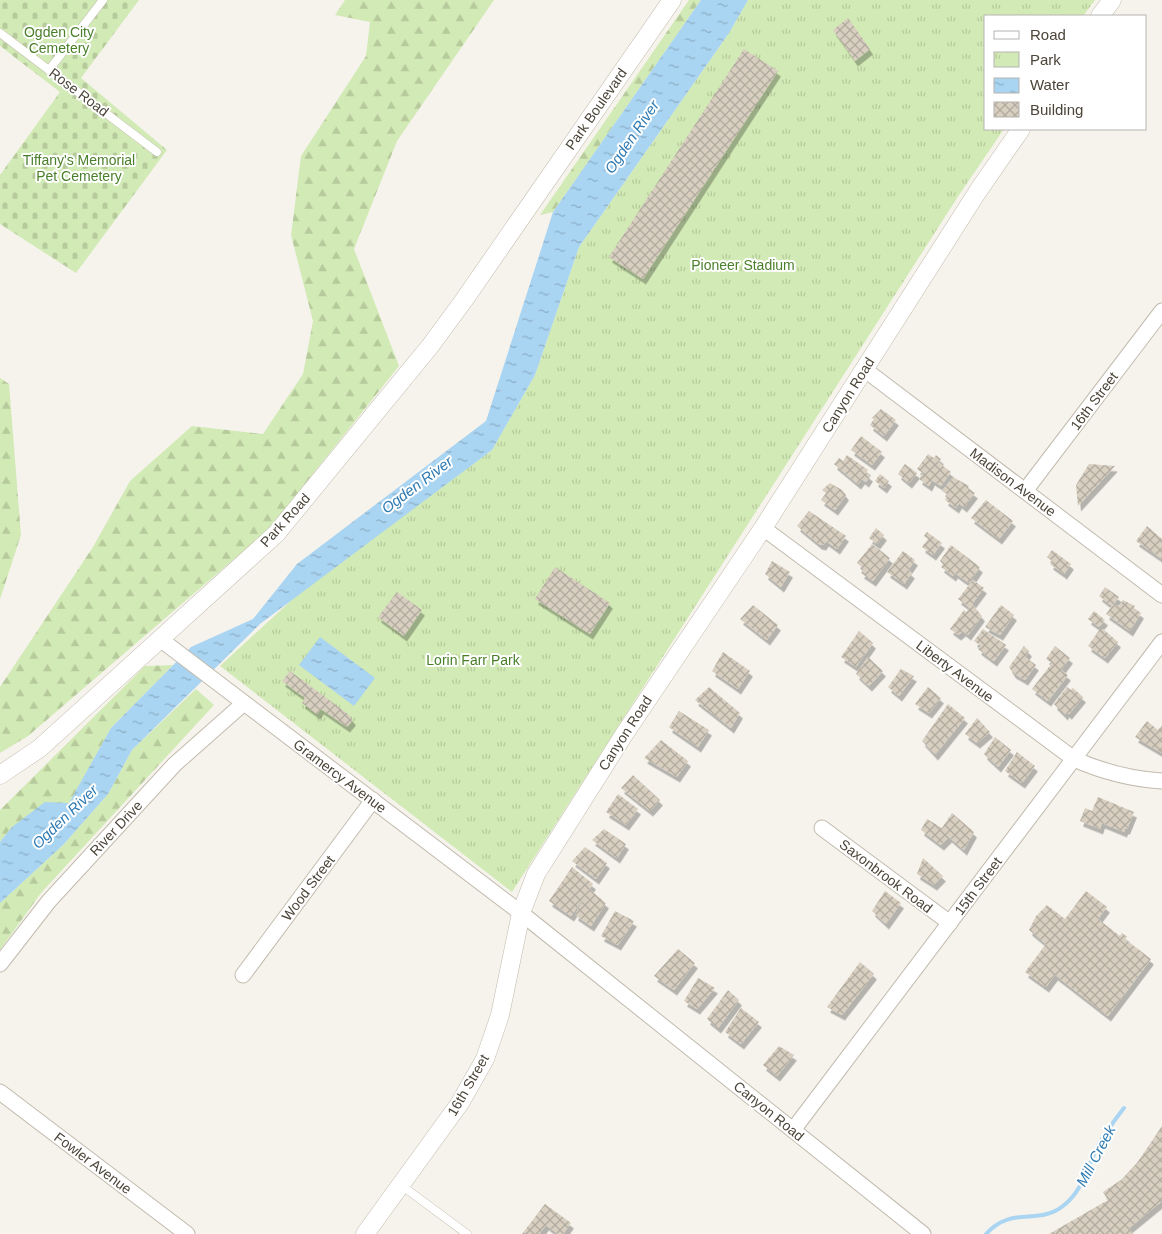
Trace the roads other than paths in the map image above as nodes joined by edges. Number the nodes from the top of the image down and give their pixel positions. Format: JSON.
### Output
{"nodes":[{"id":1,"x":103,"y":0,"type":"edge"},
{"id":2,"x":672,"y":0,"type":"edge"},
{"id":3,"x":1112,"y":0,"type":"edge"},
{"id":4,"x":1101,"y":15,"type":"edge"},
{"id":5,"x":0,"y":33,"type":"edge"},
{"id":6,"x":49,"y":70,"type":"junction"},
{"id":7,"x":1020,"y":130,"type":"edge"},
{"id":8,"x":157,"y":152,"type":"dead end"},
{"id":9,"x":521,"y":219,"type":"joint"},
{"id":10,"x":1162,"y":312,"type":"edge"},
{"id":11,"x":864,"y":369,"type":"junction"},
{"id":12,"x":1026,"y":491,"type":"junction"},
{"id":13,"x":763,"y":528,"type":"junction"},
{"id":14,"x":1162,"y":595,"type":"edge"},
{"id":15,"x":160,"y":638,"type":"junction"},
{"id":16,"x":1162,"y":642,"type":"edge"},
{"id":17,"x":244,"y":703,"type":"junction"},
{"id":18,"x":1074,"y":759,"type":"junction"},
{"id":19,"x":0,"y":775,"type":"edge"},
{"id":20,"x":1162,"y":781,"type":"edge"},
{"id":21,"x":373,"y":800,"type":"junction"},
{"id":22,"x":822,"y":828,"type":"dead end"},
{"id":23,"x":521,"y":913,"type":"junction"},
{"id":24,"x":950,"y":923,"type":"junction"},
{"id":25,"x":0,"y":964,"type":"edge"},
{"id":26,"x":243,"y":975,"type":"dead end"},
{"id":27,"x":0,"y":1092,"type":"edge"},
{"id":28,"x":793,"y":1130,"type":"junction"},
{"id":29,"x":401,"y":1185,"type":"junction"},
{"id":30,"x":188,"y":1234,"type":"edge"},
{"id":31,"x":365,"y":1234,"type":"edge"},
{"id":32,"x":467,"y":1234,"type":"edge"},
{"id":33,"x":923,"y":1234,"type":"edge"}],
"edges":[{"from":1,"to":6,"type":"lane"},
{"from":2,"to":9,"type":"street","name":"Park Boulevard"},
{"from":3,"to":4,"type":"street"},
{"from":5,"to":6,"type":"lane","name":"Rose Road"},
{"from":6,"to":8,"type":"lane","name":"Rose Road"},
{"from":7,"to":11,"type":"street","name":"Canyon Road"},
{"from":9,"to":15,"type":"street","name":"Park Road"},
{"from":10,"to":12,"type":"street","name":"16th Street"},
{"from":11,"to":12,"type":"street","name":"Madison Avenue"},
{"from":11,"to":13,"type":"street","name":"Canyon Road"},
{"from":12,"to":14,"type":"street","name":"Madison Avenue"},
{"from":13,"to":18,"type":"street","name":"Liberty Avenue"},
{"from":13,"to":23,"type":"street","name":"Canyon Road"},
{"from":15,"to":17,"type":"street","name":"Gramercy Avenue"},
{"from":15,"to":19,"type":"street","name":"Park Road"},
{"from":16,"to":18,"type":"street","name":"15th Street"},
{"from":17,"to":21,"type":"street","name":"Gramercy Avenue"},
{"from":17,"to":25,"type":"street","name":"River Drive"},
{"from":18,"to":20,"type":"street","name":"Liberty Avenue"},
{"from":18,"to":24,"type":"street","name":"15th Street"},
{"from":21,"to":23,"type":"street","name":"Gramercy Avenue"},
{"from":21,"to":26,"type":"street","name":"Wood Street"},
{"from":22,"to":24,"type":"street","name":"Saxonbrook Road"},
{"from":23,"to":28,"type":"street","name":"Canyon Road"},
{"from":23,"to":29,"type":"street","name":"16th Street"},
{"from":24,"to":28,"type":"street","name":"15th Street"},
{"from":27,"to":30,"type":"street","name":"Fowler Avenue"},
{"from":28,"to":33,"type":"street","name":"Canyon Road"},
{"from":29,"to":31,"type":"street","name":"16th Street"},
{"from":29,"to":32,"type":"lane"}]}
